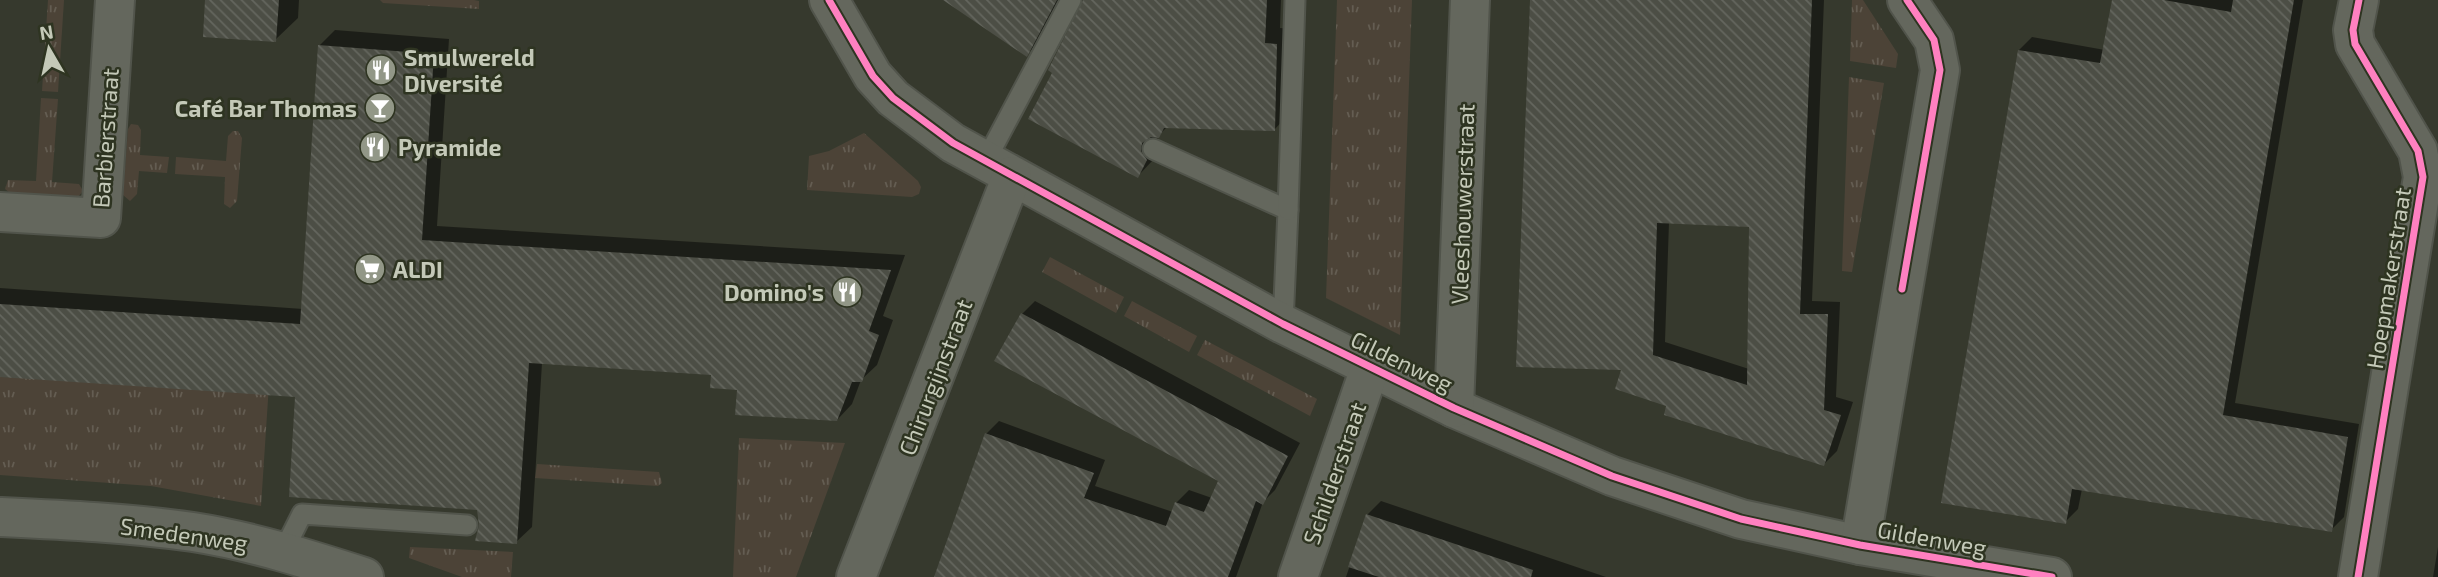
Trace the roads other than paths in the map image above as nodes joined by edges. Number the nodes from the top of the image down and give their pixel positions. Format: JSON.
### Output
{"nodes":[{"id":1,"x":115,"y":0,"type":"edge"},
{"id":2,"x":829,"y":0,"type":"edge"},
{"id":3,"x":1071,"y":0,"type":"edge"},
{"id":4,"x":1295,"y":0,"type":"edge"},
{"id":5,"x":1470,"y":0,"type":"edge"},
{"id":6,"x":1907,"y":0,"type":"edge"},
{"id":7,"x":2358,"y":0,"type":"edge"},
{"id":8,"x":1153,"y":149,"type":"dead end"},
{"id":9,"x":998,"y":169,"type":"junction"},
{"id":10,"x":1287,"y":210,"type":"junction"},
{"id":11,"x":0,"y":212,"type":"edge"},
{"id":12,"x":1283,"y":324,"type":"junction"},
{"id":13,"x":1370,"y":368,"type":"junction"},
{"id":14,"x":1454,"y":408,"type":"junction"},
{"id":15,"x":0,"y":516,"type":"edge"},
{"id":16,"x":467,"y":525,"type":"dead end"},
{"id":17,"x":1860,"y":545,"type":"junction"},
{"id":18,"x":283,"y":552,"type":"junction"},
{"id":19,"x":1976,"y":572,"type":"edge"},
{"id":20,"x":364,"y":577,"type":"edge"},
{"id":21,"x":856,"y":577,"type":"edge"},
{"id":22,"x":1298,"y":577,"type":"edge"},
{"id":23,"x":2052,"y":577,"type":"edge"},
{"id":24,"x":2358,"y":577,"type":"edge"}],
"edges":[{"from":1,"to":11,"type":"street","name":"Barbierstraat"},
{"from":2,"to":9,"type":"street","name":"Gildenweg"},
{"from":3,"to":9,"type":"lane"},
{"from":4,"to":10,"type":"lane"},
{"from":5,"to":14,"type":"street","name":"Vleeshouwerstraat"},
{"from":6,"to":17,"type":"street"},
{"from":7,"to":24,"type":"street","name":"Hoepmakerstraat"},
{"from":8,"to":10,"type":"lane"},
{"from":9,"to":12,"type":"street","name":"Gildenweg"},
{"from":9,"to":21,"type":"street","name":"Chirurgijnstraat"},
{"from":10,"to":12,"type":"lane"},
{"from":12,"to":13,"type":"street","name":"Gildenweg"},
{"from":13,"to":14,"type":"street","name":"Gildenweg"},
{"from":13,"to":22,"type":"street","name":"Schilderstraat"},
{"from":14,"to":17,"type":"street","name":"Gildenweg"},
{"from":15,"to":18,"type":"street","name":"Smedenweg"},
{"from":16,"to":18,"type":"lane"},
{"from":17,"to":19,"type":"street","name":"Gildenweg"},
{"from":18,"to":20,"type":"street","name":"Smedenweg"},
{"from":19,"to":23,"type":"street","name":"Gildenweg"}]}
